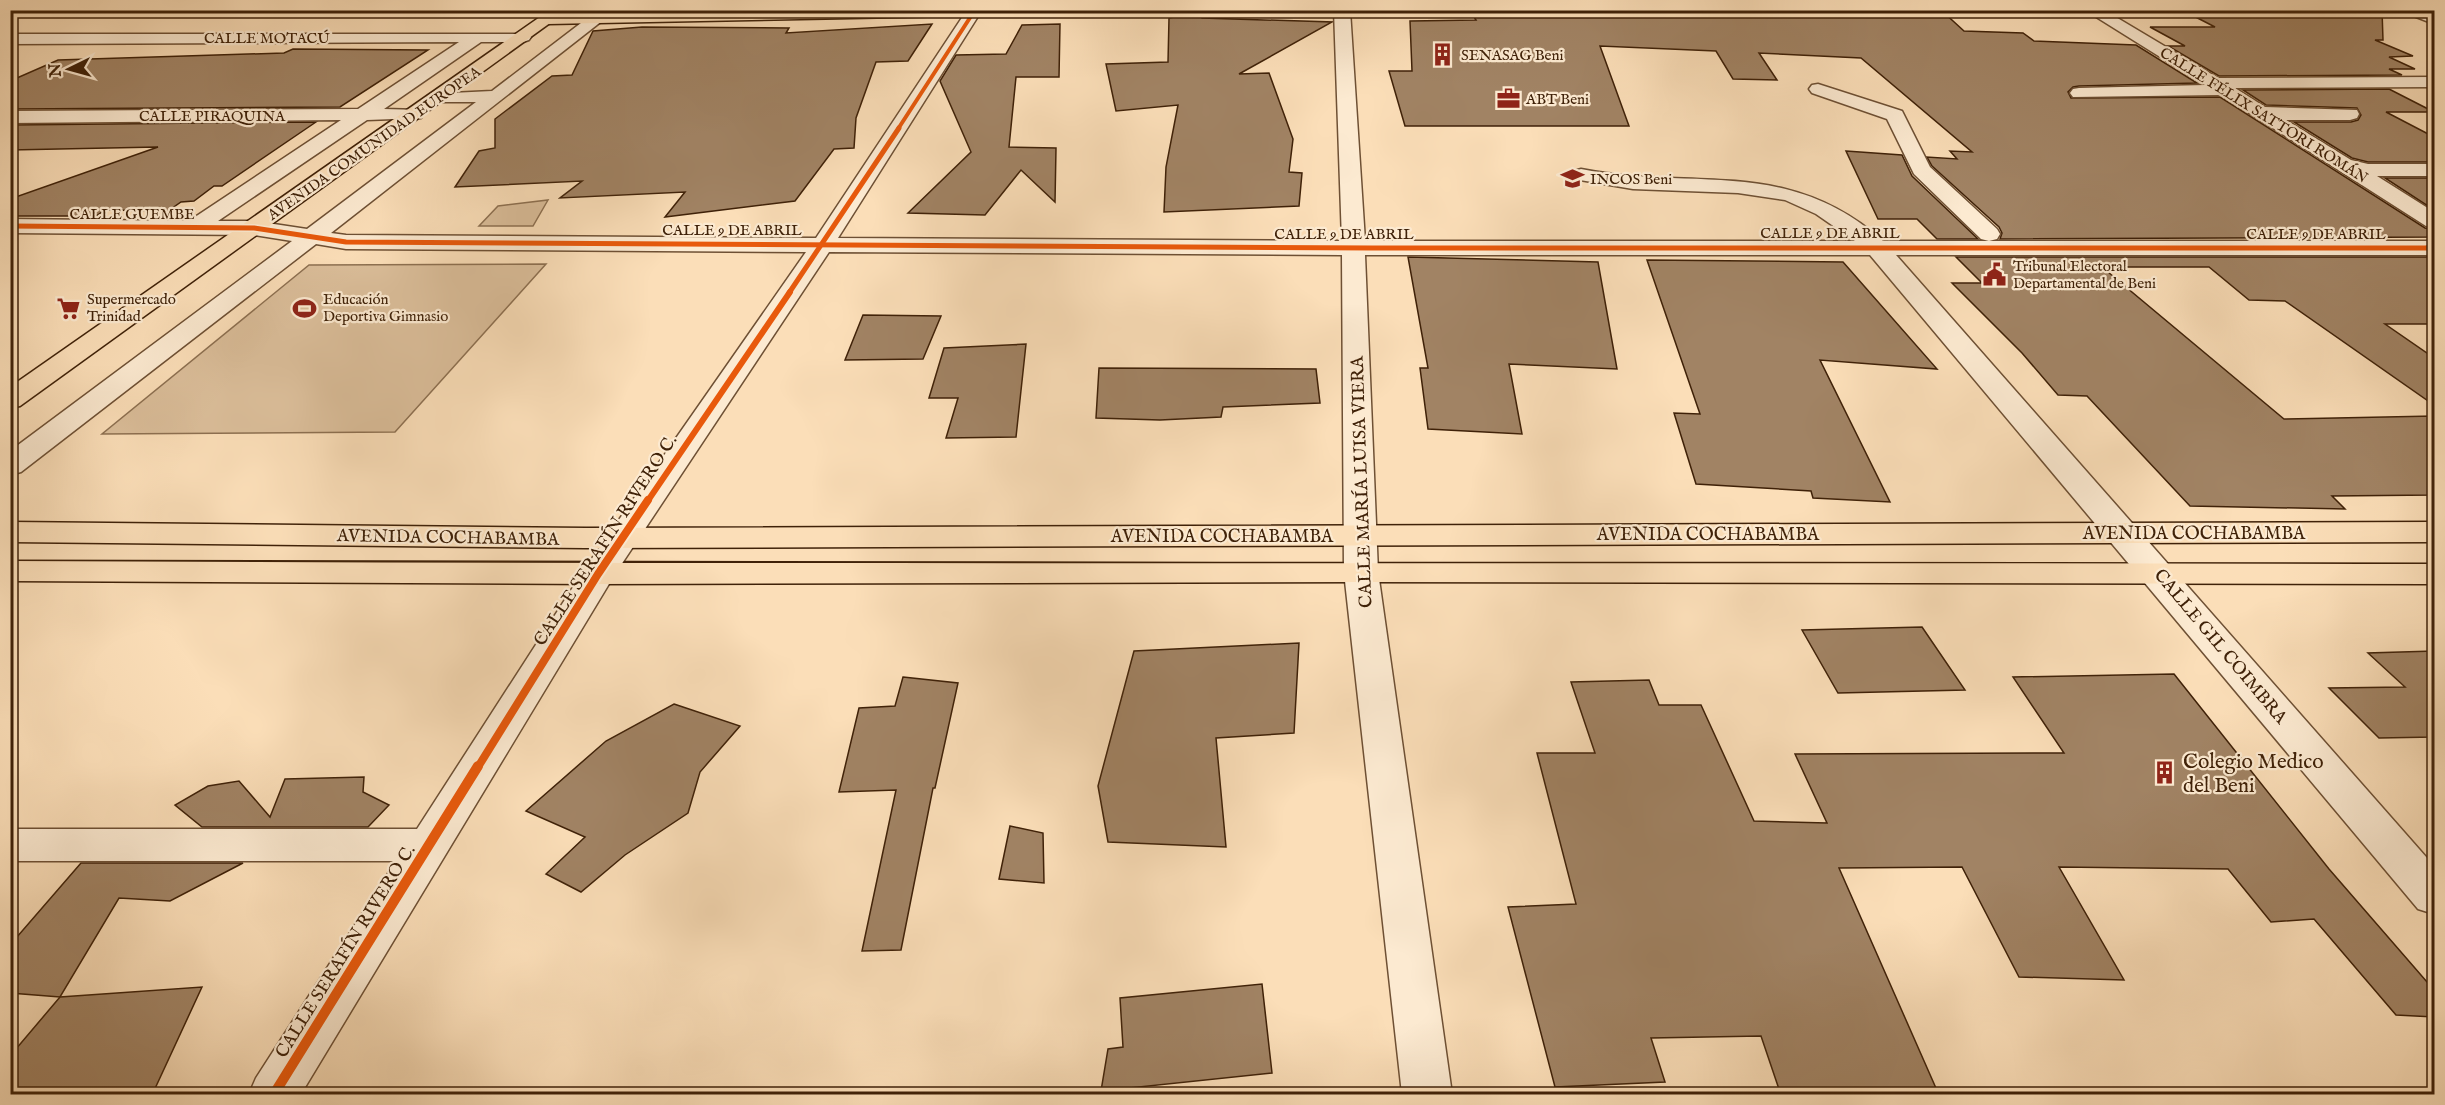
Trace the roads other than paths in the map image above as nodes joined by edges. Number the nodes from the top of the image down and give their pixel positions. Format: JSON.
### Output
{"nodes":[{"id":1,"x":702,"y":10,"type":"edge"},
{"id":2,"x":1004,"y":10,"type":"edge"},
{"id":3,"x":1342,"y":10,"type":"edge"},
{"id":4,"x":2092,"y":10,"type":"edge"},
{"id":5,"x":2411,"y":10,"type":"edge"},
{"id":6,"x":975,"y":11,"type":"edge"},
{"id":7,"x":555,"y":14,"type":"edge"},
{"id":8,"x":605,"y":14,"type":"edge"},
{"id":9,"x":2434,"y":19,"type":"edge"},
{"id":10,"x":478,"y":37,"type":"junction"},
{"id":11,"x":523,"y":37,"type":"junction"},
{"id":12,"x":10,"y":39,"type":"edge"},
{"id":13,"x":2434,"y":82,"type":"edge"},
{"id":14,"x":2220,"y":86,"type":"junction"},
{"id":15,"x":1818,"y":89,"type":"dead end"},
{"id":16,"x":2079,"y":93,"type":"dead end"},
{"id":17,"x":496,"y":96,"type":"junction"},
{"id":18,"x":437,"y":98,"type":"junction"},
{"id":19,"x":2257,"y":111,"type":"junction"},
{"id":20,"x":414,"y":114,"type":"junction"},
{"id":21,"x":2350,"y":114,"type":"dead end"},
{"id":22,"x":361,"y":115,"type":"junction"},
{"id":23,"x":10,"y":117,"type":"edge"},
{"id":24,"x":2345,"y":166,"type":"junction"},
{"id":25,"x":2434,"y":170,"type":"edge"},
{"id":26,"x":1581,"y":175,"type":"dead end"},
{"id":27,"x":2434,"y":221,"type":"edge"},
{"id":28,"x":10,"y":226,"type":"edge"},
{"id":29,"x":193,"y":228,"type":"junction"},
{"id":30,"x":254,"y":228,"type":"junction"},
{"id":31,"x":1989,"y":234,"type":"junction"},
{"id":32,"x":313,"y":235,"type":"junction"},
{"id":33,"x":2434,"y":235,"type":"edge"},
{"id":34,"x":827,"y":238,"type":"junction"},
{"id":35,"x":1870,"y":241,"type":"junction"},
{"id":36,"x":1353,"y":242,"type":"junction"},
{"id":37,"x":2434,"y":246,"type":"edge"},
{"id":38,"x":10,"y":400,"type":"edge"},
{"id":39,"x":10,"y":466,"type":"edge"},
{"id":40,"x":10,"y":532,"type":"edge"},
{"id":41,"x":2434,"y":532,"type":"edge"},
{"id":42,"x":2124,"y":533,"type":"junction"},
{"id":43,"x":1361,"y":535,"type":"junction"},
{"id":44,"x":623,"y":538,"type":"junction"},
{"id":45,"x":10,"y":570,"type":"edge"},
{"id":46,"x":1361,"y":572,"type":"junction"},
{"id":47,"x":2159,"y":573,"type":"junction"},
{"id":48,"x":598,"y":574,"type":"junction"},
{"id":49,"x":2434,"y":574,"type":"edge"},
{"id":50,"x":10,"y":845,"type":"edge"},
{"id":51,"x":428,"y":845,"type":"junction"},
{"id":52,"x":2434,"y":896,"type":"edge"},
{"id":53,"x":274,"y":1095,"type":"edge"},
{"id":54,"x":1427,"y":1095,"type":"edge"}],
"edges":[{"from":1,"to":8,"type":"main road"},
{"from":2,"to":6,"type":"main road"},
{"from":3,"to":36,"type":"street","name":"CALLE MARÍA LUISA VIERA"},
{"from":4,"to":14,"type":"street","name":"CALLE FÉLIX SATTORI ROMÁN"},
{"from":5,"to":9,"type":"street"},
{"from":6,"to":8,"type":"main road"},
{"from":6,"to":34,"type":"street","name":"CALLE SERAFÍN RIVERO C."},
{"from":7,"to":8,"type":"main road"},
{"from":7,"to":11,"type":"main road","name":"AVENIDA COMUNIDAD EUROPEA"},
{"from":8,"to":17,"type":"street"},
{"from":10,"to":11,"type":"street","name":"CALLE MOTACÚ"},
{"from":10,"to":12,"type":"street","name":"CALLE MOTACÚ"},
{"from":10,"to":22,"type":"street"},
{"from":11,"to":18,"type":"main road","name":"AVENIDA COMUNIDAD EUROPEA"},
{"from":13,"to":14,"type":"street"},
{"from":14,"to":16,"type":"street"},
{"from":14,"to":19,"type":"street","name":"CALLE FÉLIX SATTORI ROMÁN"},
{"from":15,"to":31,"type":"street"},
{"from":17,"to":18,"type":"street"},
{"from":17,"to":32,"type":"street"},
{"from":18,"to":20,"type":"main road","name":"AVENIDA COMUNIDAD EUROPEA"},
{"from":19,"to":21,"type":"street"},
{"from":19,"to":24,"type":"street","name":"CALLE FÉLIX SATTORI ROMÁN"},
{"from":20,"to":22,"type":"street","name":"CALLE PIRAQUINA"},
{"from":20,"to":30,"type":"main road","name":"AVENIDA COMUNIDAD EUROPEA"},
{"from":22,"to":23,"type":"street","name":"CALLE PIRAQUINA"},
{"from":22,"to":29,"type":"street"},
{"from":24,"to":25,"type":"street"},
{"from":24,"to":27,"type":"street","name":"CALLE FÉLIX SATTORI ROMÁN"},
{"from":26,"to":35,"type":"street"},
{"from":28,"to":29,"type":"street","name":"CALLE GUEMBE"},
{"from":29,"to":30,"type":"street","name":"CALLE GUEMBE"},
{"from":30,"to":32,"type":"street","name":"CALLE 9 DE ABRIL"},
{"from":30,"to":38,"type":"main road","name":"AVENIDA COMUNIDAD EUROPEA"},
{"from":31,"to":33,"type":"street","name":"CALLE 9 DE ABRIL"},
{"from":31,"to":35,"type":"street","name":"CALLE 9 DE ABRIL"},
{"from":32,"to":34,"type":"street","name":"CALLE 9 DE ABRIL"},
{"from":32,"to":39,"type":"street"},
{"from":34,"to":36,"type":"street","name":"CALLE 9 DE ABRIL"},
{"from":34,"to":44,"type":"street","name":"CALLE SERAFÍN RIVERO C."},
{"from":35,"to":36,"type":"street","name":"CALLE 9 DE ABRIL"},
{"from":35,"to":37,"type":"street","name":"CALLE 9 DE ABRIL"},
{"from":35,"to":42,"type":"street","name":"CALLE GIL COIMBRA"},
{"from":36,"to":43,"type":"street","name":"CALLE MARÍA LUISA VIERA"},
{"from":40,"to":44,"type":"main road","name":"AVENIDA COCHABAMBA"},
{"from":41,"to":42,"type":"main road","name":"AVENIDA COCHABAMBA"},
{"from":42,"to":43,"type":"main road","name":"AVENIDA COCHABAMBA"},
{"from":42,"to":47,"type":"street","name":"CALLE GIL COIMBRA"},
{"from":43,"to":44,"type":"main road","name":"AVENIDA COCHABAMBA"},
{"from":43,"to":46,"type":"street","name":"CALLE MARÍA LUISA VIERA"},
{"from":44,"to":48,"type":"street","name":"CALLE SERAFÍN RIVERO C."},
{"from":45,"to":48,"type":"main road","name":"AVENIDA COCHABAMBA"},
{"from":46,"to":47,"type":"main road","name":"AVENIDA COCHABAMBA"},
{"from":46,"to":48,"type":"main road","name":"AVENIDA COCHABAMBA"},
{"from":46,"to":54,"type":"street","name":"CALLE MARÍA LUISA VIERA"},
{"from":47,"to":49,"type":"main road","name":"AVENIDA COCHABAMBA"},
{"from":47,"to":52,"type":"street","name":"CALLE GIL COIMBRA"},
{"from":48,"to":51,"type":"street","name":"CALLE SERAFÍN RIVERO C."},
{"from":50,"to":51,"type":"street"},
{"from":51,"to":53,"type":"street","name":"CALLE SERAFÍN RIVERO C."}]}
